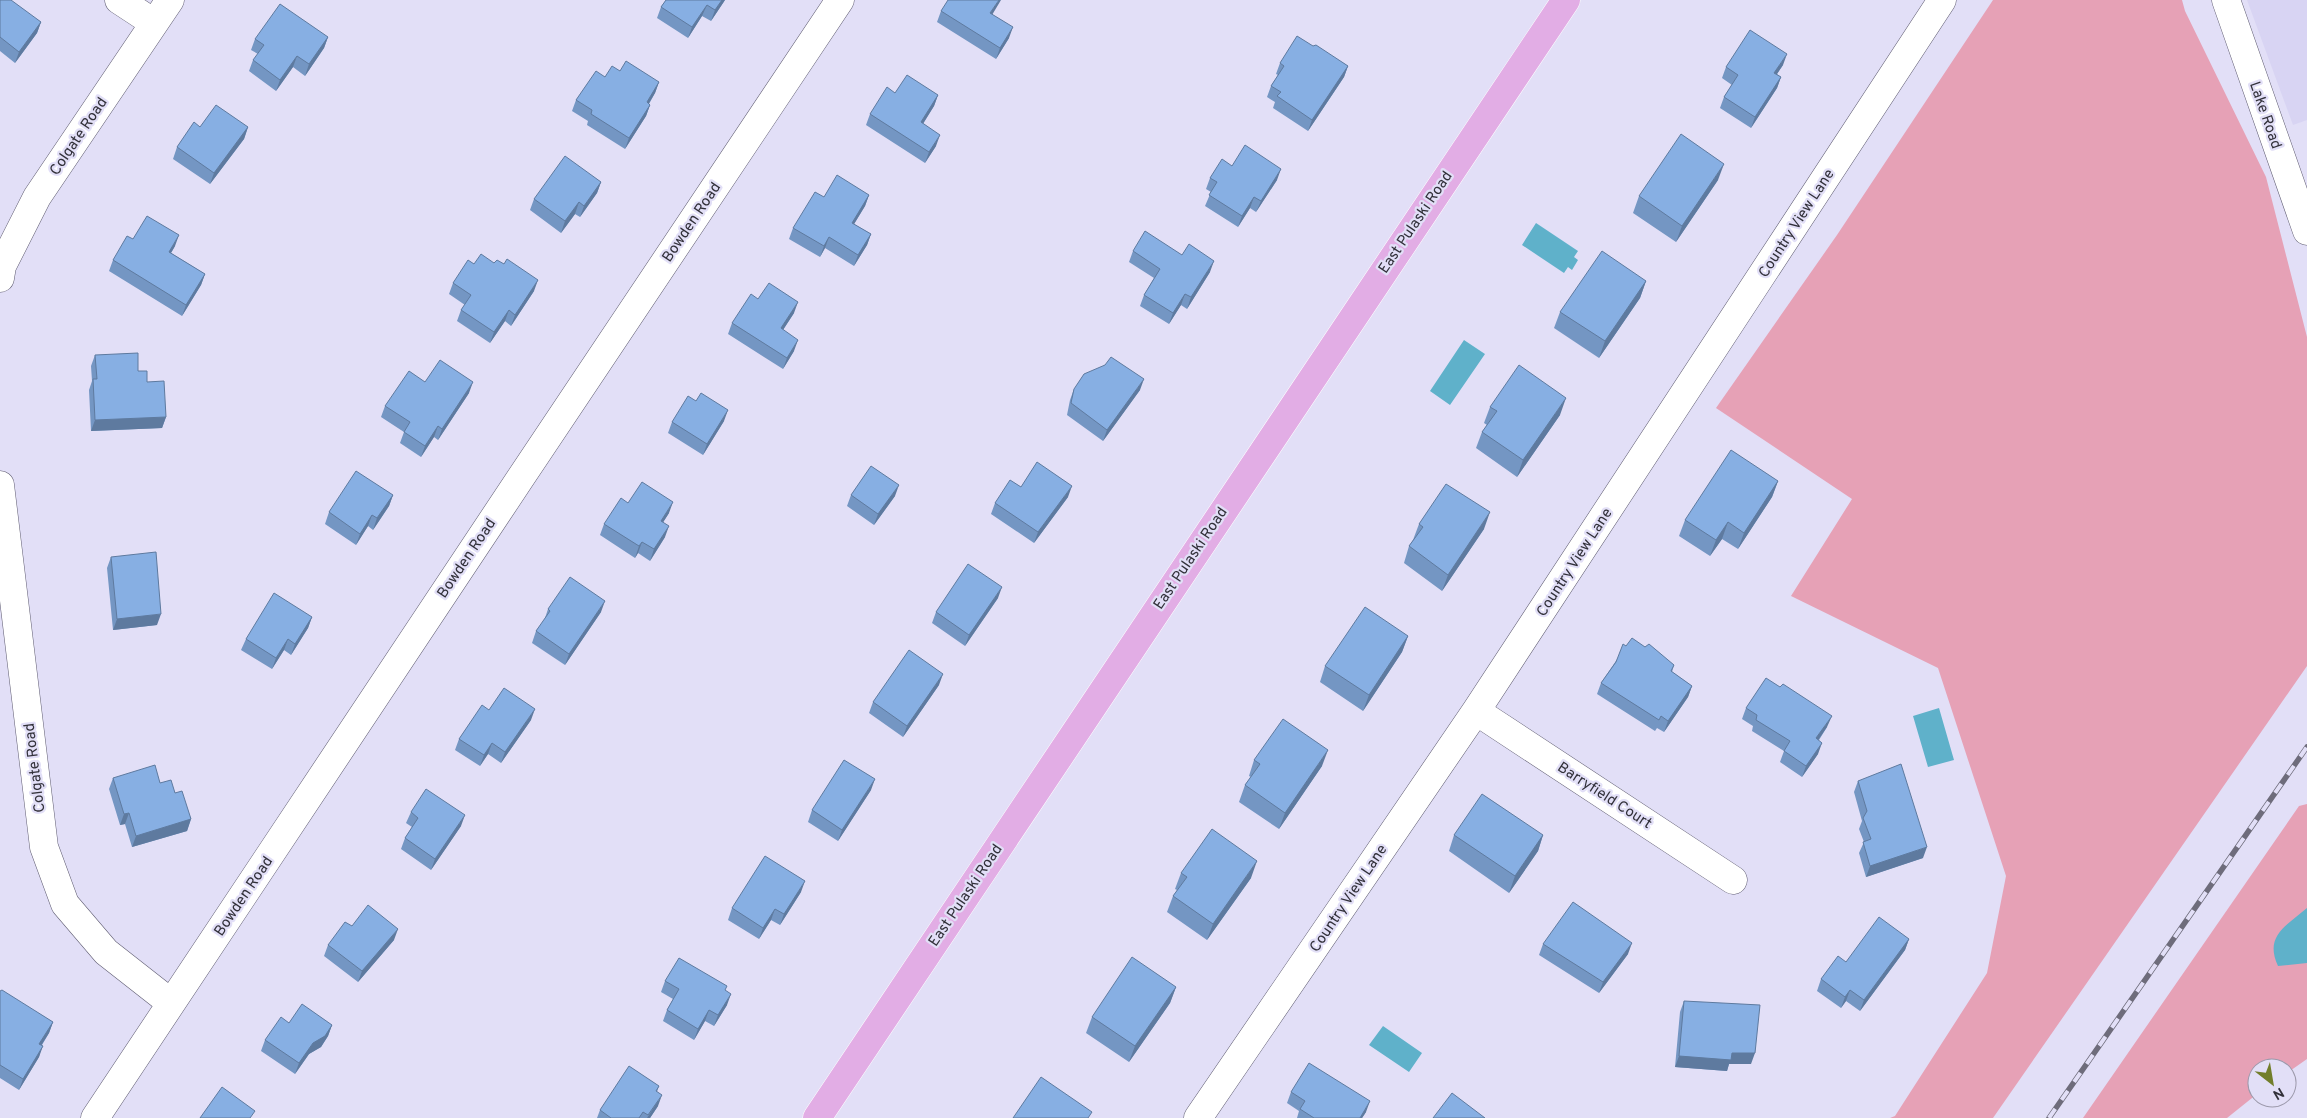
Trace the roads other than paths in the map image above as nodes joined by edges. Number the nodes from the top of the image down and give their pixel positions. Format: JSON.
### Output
{"nodes":[{"id":1,"x":119,"y":0,"type":"edge"},
{"id":2,"x":170,"y":0,"type":"edge"},
{"id":3,"x":840,"y":0,"type":"edge"},
{"id":4,"x":1566,"y":0,"type":"edge"},
{"id":5,"x":1942,"y":0,"type":"edge"},
{"id":6,"x":2226,"y":0,"type":"edge"},
{"id":7,"x":154,"y":23,"type":"junction"},
{"id":8,"x":2307,"y":231,"type":"edge"},
{"id":9,"x":0,"y":278,"type":"edge"},
{"id":10,"x":0,"y":485,"type":"edge"},
{"id":11,"x":1476,"y":710,"type":"junction"},
{"id":12,"x":1733,"y":880,"type":"dead end"},
{"id":13,"x":171,"y":1003,"type":"junction"},
{"id":14,"x":95,"y":1118,"type":"edge"},
{"id":15,"x":817,"y":1118,"type":"edge"},
{"id":16,"x":1198,"y":1118,"type":"edge"}],
"edges":[{"from":1,"to":7,"type":"street"},
{"from":2,"to":7,"type":"street","name":"Colgate Road"},
{"from":3,"to":13,"type":"street","name":"Bowden Road"},
{"from":4,"to":15,"type":"main road","name":"East Pulaski Road"},
{"from":5,"to":11,"type":"street","name":"Country View Lane"},
{"from":6,"to":8,"type":"street","name":"Lake Road"},
{"from":7,"to":9,"type":"street","name":"Colgate Road"},
{"from":10,"to":13,"type":"street","name":"Colgate Road"},
{"from":11,"to":12,"type":"street","name":"Barryfield Court"},
{"from":11,"to":16,"type":"street","name":"Country View Lane"},
{"from":13,"to":14,"type":"street","name":"Bowden Road"}]}
